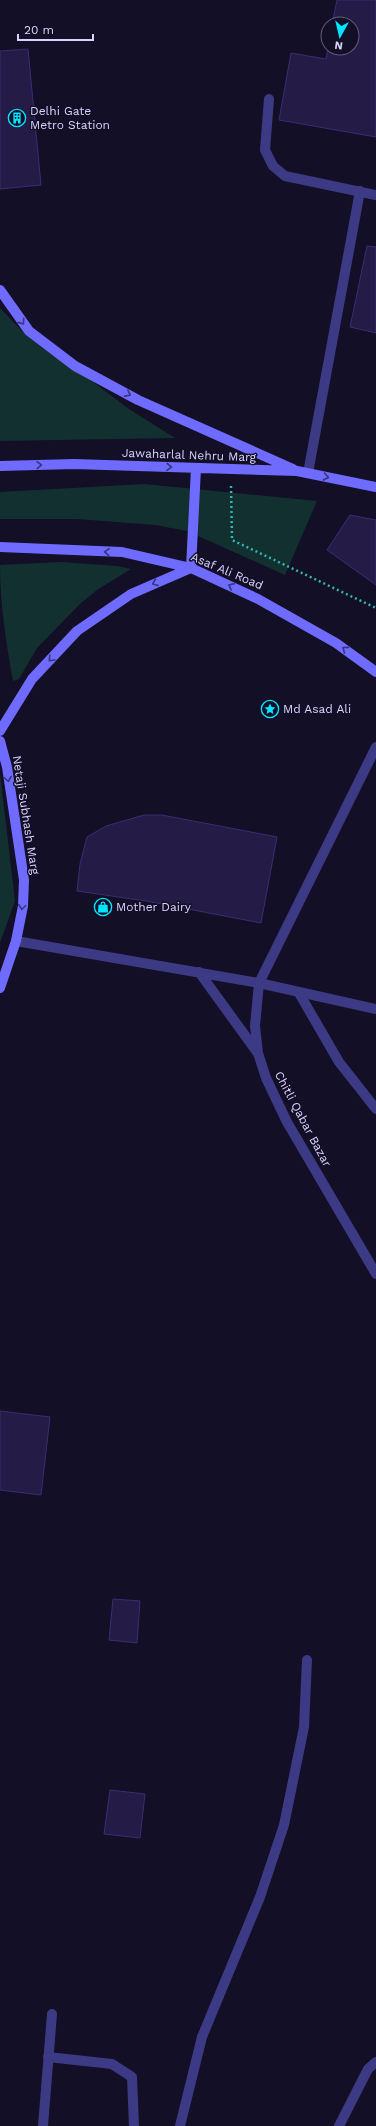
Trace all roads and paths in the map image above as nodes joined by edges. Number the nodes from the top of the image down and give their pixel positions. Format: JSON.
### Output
{"nodes":[{"id":1,"x":269,"y":99,"type":"dead end"},
{"id":2,"x":360,"y":191,"type":"junction"},
{"id":3,"x":376,"y":195,"type":"edge"},
{"id":4,"x":0,"y":290,"type":"edge"},
{"id":5,"x":0,"y":466,"type":"edge"},
{"id":6,"x":196,"y":468,"type":"junction"},
{"id":7,"x":231,"y":469,"type":"junction"},
{"id":8,"x":297,"y":471,"type":"junction"},
{"id":9,"x":308,"y":473,"type":"junction"},
{"id":10,"x":376,"y":486,"type":"edge"},
{"id":11,"x":0,"y":547,"type":"edge"},
{"id":12,"x":191,"y":568,"type":"junction"},
{"id":13,"x":376,"y":608,"type":"edge"},
{"id":14,"x":376,"y":672,"type":"edge"},
{"id":15,"x":0,"y":731,"type":"edge"},
{"id":16,"x":0,"y":740,"type":"edge"},
{"id":17,"x":376,"y":747,"type":"edge"},
{"id":18,"x":16,"y":941,"type":"junction"},
{"id":19,"x":199,"y":972,"type":"junction"},
{"id":20,"x":259,"y":983,"type":"junction"},
{"id":21,"x":0,"y":988,"type":"edge"},
{"id":22,"x":299,"y":992,"type":"junction"},
{"id":23,"x":376,"y":1009,"type":"edge"},
{"id":24,"x":258,"y":1054,"type":"junction"},
{"id":25,"x":376,"y":1109,"type":"edge"},
{"id":26,"x":376,"y":1274,"type":"edge"},
{"id":27,"x":307,"y":1660,"type":"dead end"},
{"id":28,"x":52,"y":2014,"type":"dead end"},
{"id":29,"x":48,"y":2057,"type":"junction"},
{"id":30,"x":376,"y":2062,"type":"edge"},
{"id":31,"x":43,"y":2126,"type":"edge"},
{"id":32,"x":134,"y":2126,"type":"edge"},
{"id":33,"x":180,"y":2126,"type":"edge"},
{"id":34,"x":339,"y":2126,"type":"edge"}],
"edges":[{"from":1,"to":2,"type":"street"},
{"from":2,"to":3,"type":"street"},
{"from":2,"to":9,"type":"street"},
{"from":4,"to":8,"type":"main road","one_way":true},
{"from":5,"to":6,"type":"main road","name":"Jawaharlal Nehru Marg","one_way":true},
{"from":6,"to":7,"type":"main road","name":"Jawaharlal Nehru Marg"},
{"from":6,"to":12,"type":"main road"},
{"from":7,"to":8,"type":"main road","name":"Jawaharlal Nehru Marg"},
{"from":7,"to":13,"type":"path"},
{"from":8,"to":9,"type":"main road","name":"Jawaharlal Nehru Marg"},
{"from":9,"to":10,"type":"main road","name":"Jawaharlal Nehru Marg","one_way":true},
{"from":12,"to":11,"type":"main road","name":"Asaf Ali Road","one_way":true},
{"from":14,"to":12,"type":"main road","name":"Asaf Ali Road","one_way":true},
{"from":12,"to":15,"type":"main road","one_way":true},
{"from":16,"to":18,"type":"main road","name":"Netaji Subhash Marg","one_way":true},
{"from":17,"to":20,"type":"street","name":"Chitli Qabar Bazar"},
{"from":18,"to":19,"type":"street"},
{"from":18,"to":21,"type":"main road","name":"Netaji Subhash Marg"},
{"from":19,"to":20,"type":"street"},
{"from":19,"to":24,"type":"street"},
{"from":20,"to":22,"type":"street"},
{"from":20,"to":24,"type":"street","name":"Chitli Qabar Bazar"},
{"from":22,"to":23,"type":"street"},
{"from":22,"to":25,"type":"street"},
{"from":24,"to":26,"type":"street","name":"Chitli Qabar Bazar"},
{"from":27,"to":33,"type":"street"},
{"from":28,"to":29,"type":"street"},
{"from":29,"to":31,"type":"street"},
{"from":29,"to":32,"type":"street"},
{"from":30,"to":34,"type":"street"}]}
